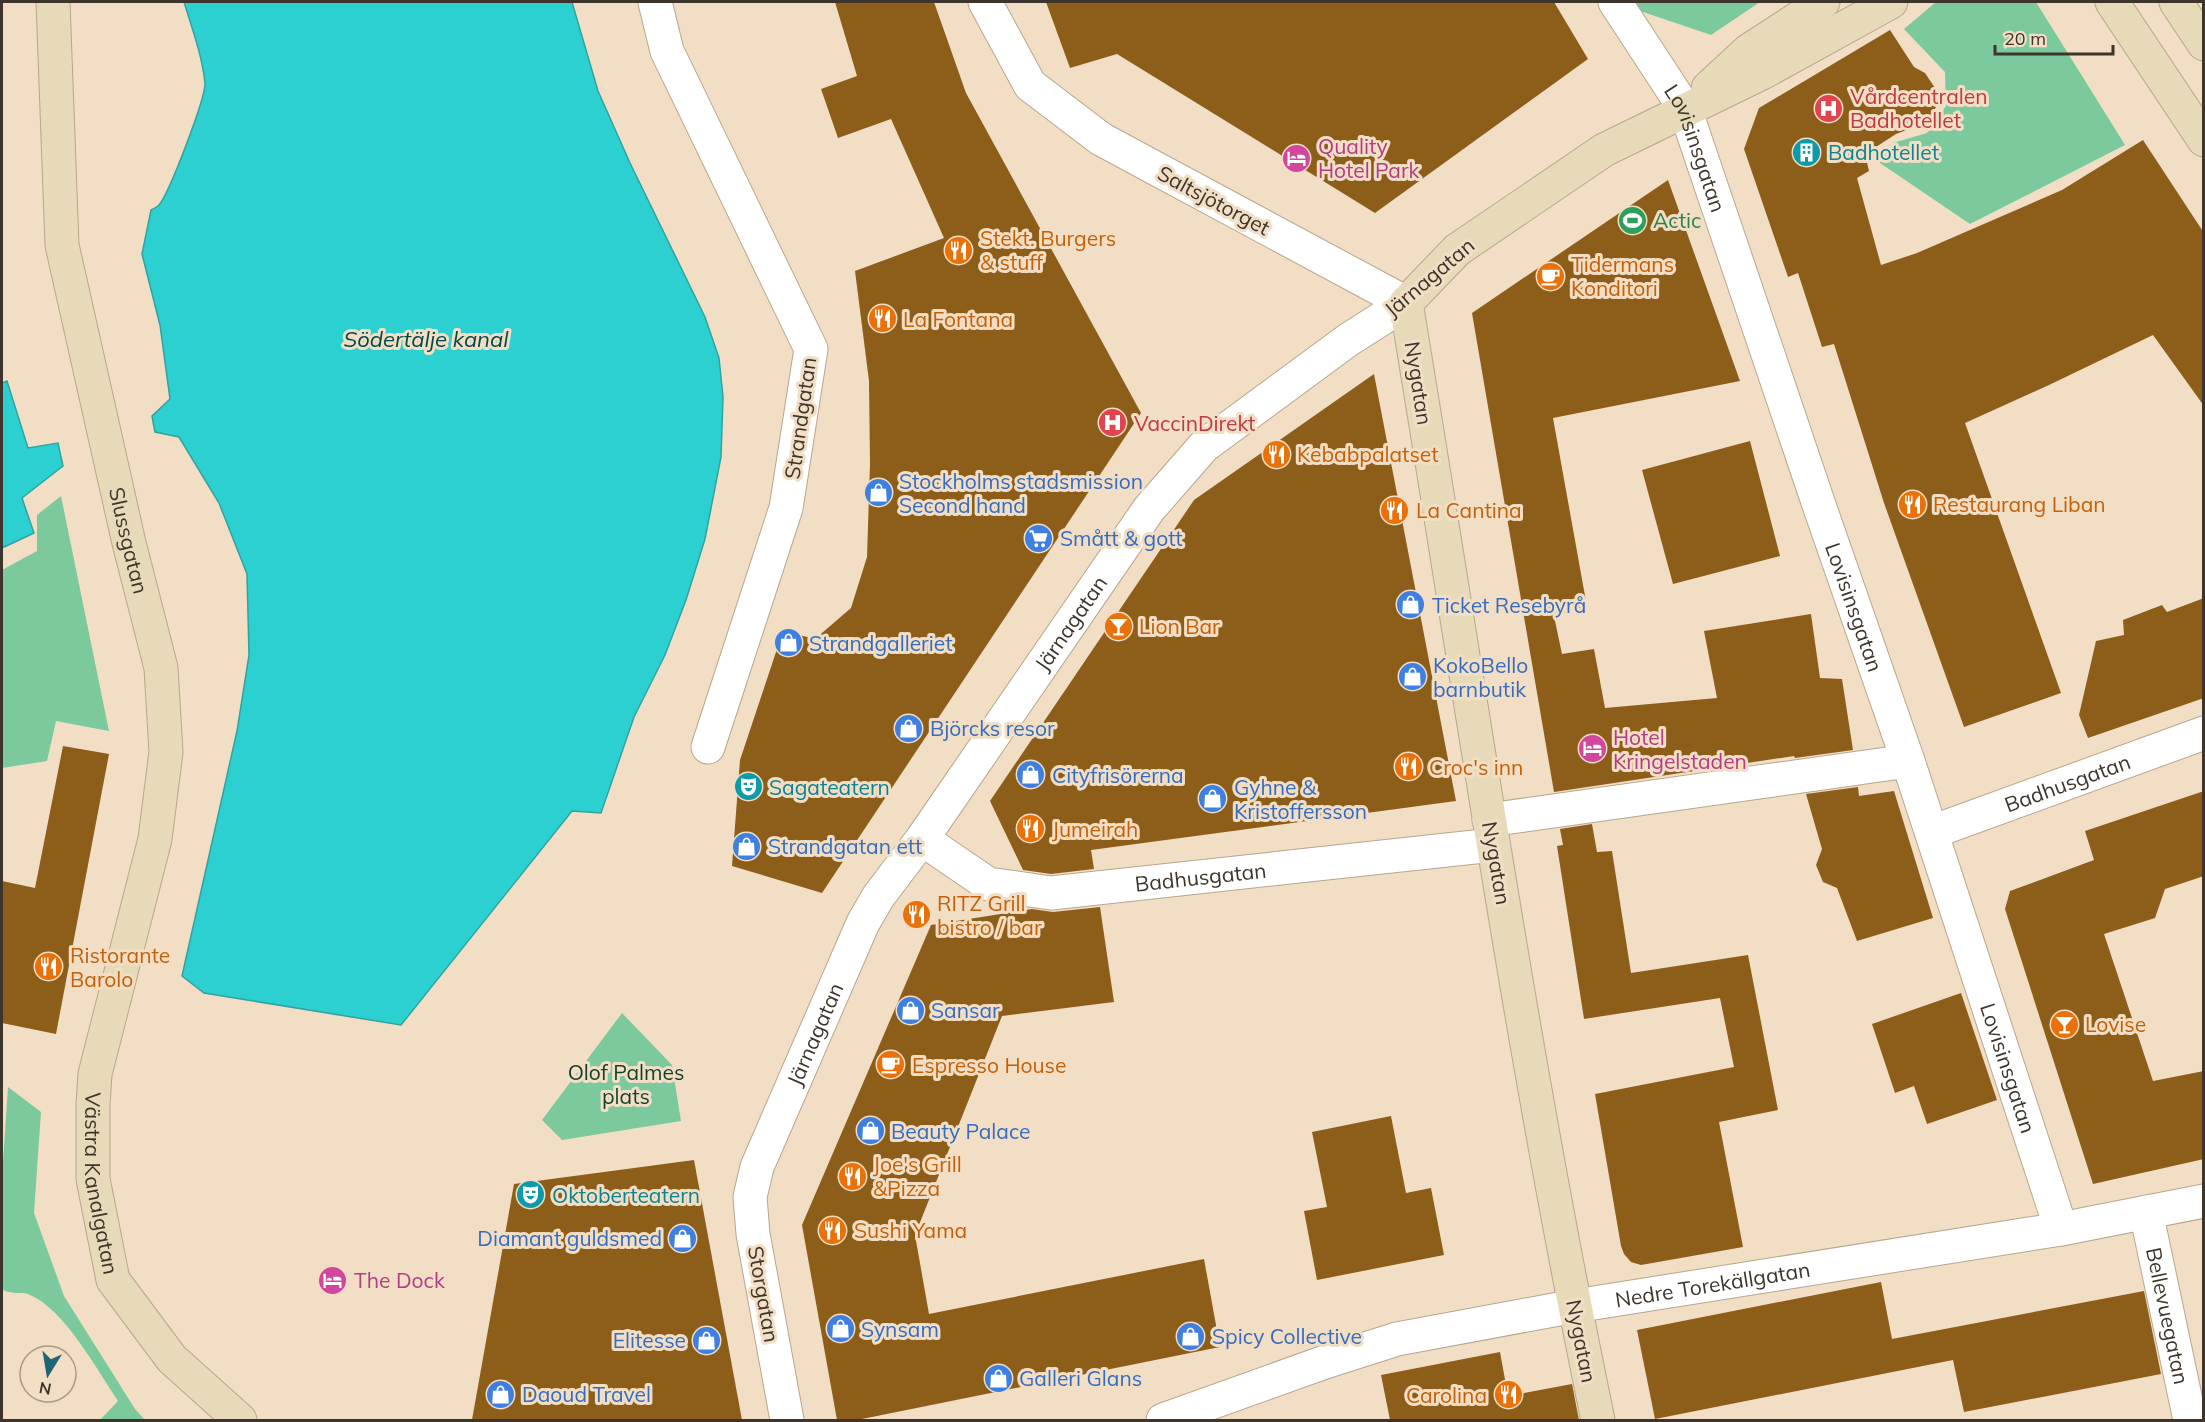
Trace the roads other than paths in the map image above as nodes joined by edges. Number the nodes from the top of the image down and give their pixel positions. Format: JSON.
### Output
{"nodes":[{"id":1,"x":53,"y":2,"type":"edge"},
{"id":2,"x":655,"y":2,"type":"edge"},
{"id":3,"x":985,"y":2,"type":"edge"},
{"id":4,"x":1615,"y":2,"type":"edge"},
{"id":5,"x":1823,"y":2,"type":"edge"},
{"id":6,"x":1891,"y":2,"type":"edge"},
{"id":7,"x":2112,"y":2,"type":"edge"},
{"id":8,"x":2176,"y":2,"type":"edge"},
{"id":9,"x":2204,"y":44,"type":"edge"},
{"id":10,"x":1685,"y":110,"type":"junction"},
{"id":11,"x":2204,"y":140,"type":"edge"},
{"id":12,"x":1406,"y":303,"type":"junction"},
{"id":13,"x":2204,"y":733,"type":"edge"},
{"id":14,"x":708,"y":747,"type":"dead end"},
{"id":15,"x":1908,"y":761,"type":"junction"},
{"id":16,"x":1491,"y":832,"type":"junction"},
{"id":17,"x":1932,"y":832,"type":"junction"},
{"id":18,"x":922,"y":839,"type":"junction"},
{"id":19,"x":95,"y":1074,"type":"joint"},
{"id":20,"x":757,"y":1167,"type":"joint"},
{"id":21,"x":2204,"y":1201,"type":"edge"},
{"id":22,"x":2146,"y":1212,"type":"junction"},
{"id":23,"x":2061,"y":1229,"type":"junction"},
{"id":24,"x":1575,"y":1306,"type":"junction"},
{"id":25,"x":240,"y":1420,"type":"edge"},
{"id":26,"x":788,"y":1420,"type":"edge"},
{"id":27,"x":1163,"y":1420,"type":"edge"},
{"id":28,"x":1598,"y":1420,"type":"edge"},
{"id":29,"x":2190,"y":1420,"type":"edge"}],
"edges":[{"from":1,"to":19,"type":"street","name":"Slussgatan"},
{"from":2,"to":14,"type":"street","name":"Strandgatan"},
{"from":3,"to":12,"type":"street","name":"Saltsjötorget"},
{"from":4,"to":10,"type":"street","name":"Lovisinsgatan"},
{"from":5,"to":10,"type":"street","name":"Järnagatan"},
{"from":6,"to":10,"type":"street","name":"Järnagatan"},
{"from":7,"to":11,"type":"street"},
{"from":8,"to":9,"type":"street"},
{"from":10,"to":12,"type":"street","name":"Järnagatan"},
{"from":10,"to":15,"type":"street","name":"Lovisinsgatan"},
{"from":12,"to":16,"type":"street","name":"Nygatan"},
{"from":12,"to":18,"type":"street","name":"Järnagatan"},
{"from":13,"to":17,"type":"street","name":"Badhusgatan"},
{"from":15,"to":16,"type":"street","name":"Badhusgatan"},
{"from":15,"to":17,"type":"street","name":"Lovisinsgatan"},
{"from":16,"to":18,"type":"street","name":"Badhusgatan"},
{"from":16,"to":24,"type":"street","name":"Nygatan"},
{"from":17,"to":23,"type":"street","name":"Lovisinsgatan"},
{"from":18,"to":20,"type":"street","name":"Järnagatan"},
{"from":19,"to":25,"type":"street","name":"Västra Kanalgatan"},
{"from":20,"to":26,"type":"street","name":"Storgatan"},
{"from":21,"to":22,"type":"street","name":"Nedre Torekällgatan"},
{"from":22,"to":23,"type":"street","name":"Nedre Torekällgatan"},
{"from":22,"to":29,"type":"street","name":"Bellevuegatan"},
{"from":23,"to":24,"type":"street","name":"Nedre Torekällgatan"},
{"from":24,"to":27,"type":"street","name":"Nedre Torekällgatan"},
{"from":24,"to":28,"type":"street","name":"Nygatan"}]}
